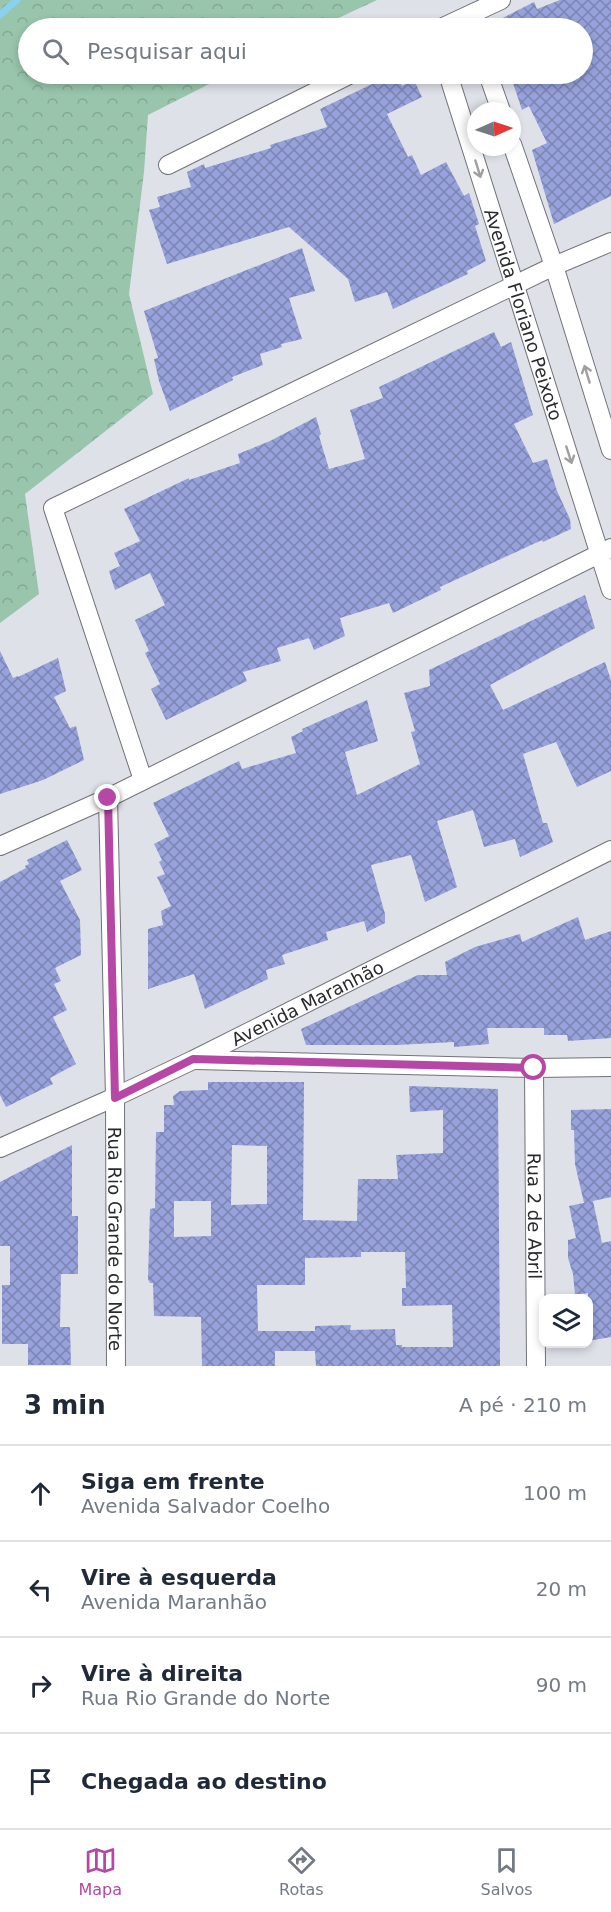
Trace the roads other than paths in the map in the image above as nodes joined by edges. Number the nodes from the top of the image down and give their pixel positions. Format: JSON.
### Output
{"nodes":[{"id":1,"x":501,"y":0,"type":"edge"},
{"id":2,"x":476,"y":18,"type":"edge"},
{"id":3,"x":331,"y":84,"type":"edge"},
{"id":4,"x":451,"y":84,"type":"edge"},
{"id":5,"x":492,"y":84,"type":"edge"},
{"id":6,"x":498,"y":102,"type":"edge"},
{"id":7,"x":516,"y":156,"type":"edge"},
{"id":8,"x":168,"y":165,"type":"dead end"},
{"id":9,"x":611,"y":242,"type":"edge"},
{"id":10,"x":554,"y":266,"type":"junction"},
{"id":11,"x":514,"y":286,"type":"junction"},
{"id":12,"x":611,"y":450,"type":"edge"},
{"id":13,"x":606,"y":550,"type":"edge"},
{"id":14,"x":611,"y":590,"type":"edge"},
{"id":15,"x":143,"y":780,"type":"junction"},
{"id":16,"x":108,"y":798,"type":"junction"},
{"id":17,"x":0,"y":846,"type":"edge"},
{"id":18,"x":611,"y":850,"type":"edge"},
{"id":19,"x":193,"y":1059,"type":"junction"},
{"id":20,"x":611,"y":1067,"type":"edge"},
{"id":21,"x":534,"y":1068,"type":"junction"},
{"id":22,"x":115,"y":1098,"type":"junction"},
{"id":23,"x":0,"y":1148,"type":"edge"},
{"id":24,"x":116,"y":1366,"type":"edge"},
{"id":25,"x":536,"y":1366,"type":"edge"}],
"edges":[{"from":1,"to":2,"type":"street"},
{"from":3,"to":8,"type":"street"},
{"from":4,"to":11,"type":"street","name":"Avenida Floriano Peixoto","one_way":true},
{"from":5,"to":6,"type":"street"},
{"from":7,"to":10,"type":"street"},
{"from":9,"to":10,"type":"street"},
{"from":10,"to":11,"type":"street"},
{"from":12,"to":10,"type":"street","one_way":true},
{"from":11,"to":13,"type":"street","name":"Avenida Floriano Peixoto","one_way":true},
{"from":11,"to":15,"type":"street"},
{"from":13,"to":14,"type":"street","name":"Avenida Floriano Peixoto"},
{"from":13,"to":15,"type":"street"},
{"from":15,"to":16,"type":"street"},
{"from":16,"to":17,"type":"street"},
{"from":16,"to":22,"type":"street","name":"Rua Rio Grande do Norte"},
{"from":18,"to":19,"type":"street","name":"Avenida Maranhão"},
{"from":19,"to":21,"type":"street"},
{"from":19,"to":22,"type":"street","name":"Avenida Maranhão"},
{"from":20,"to":21,"type":"street"},
{"from":21,"to":25,"type":"street","name":"Rua 2 de Abril"},
{"from":22,"to":23,"type":"street","name":"Avenida Maranhão"},
{"from":22,"to":24,"type":"street","name":"Rua Rio Grande do Norte"}]}
